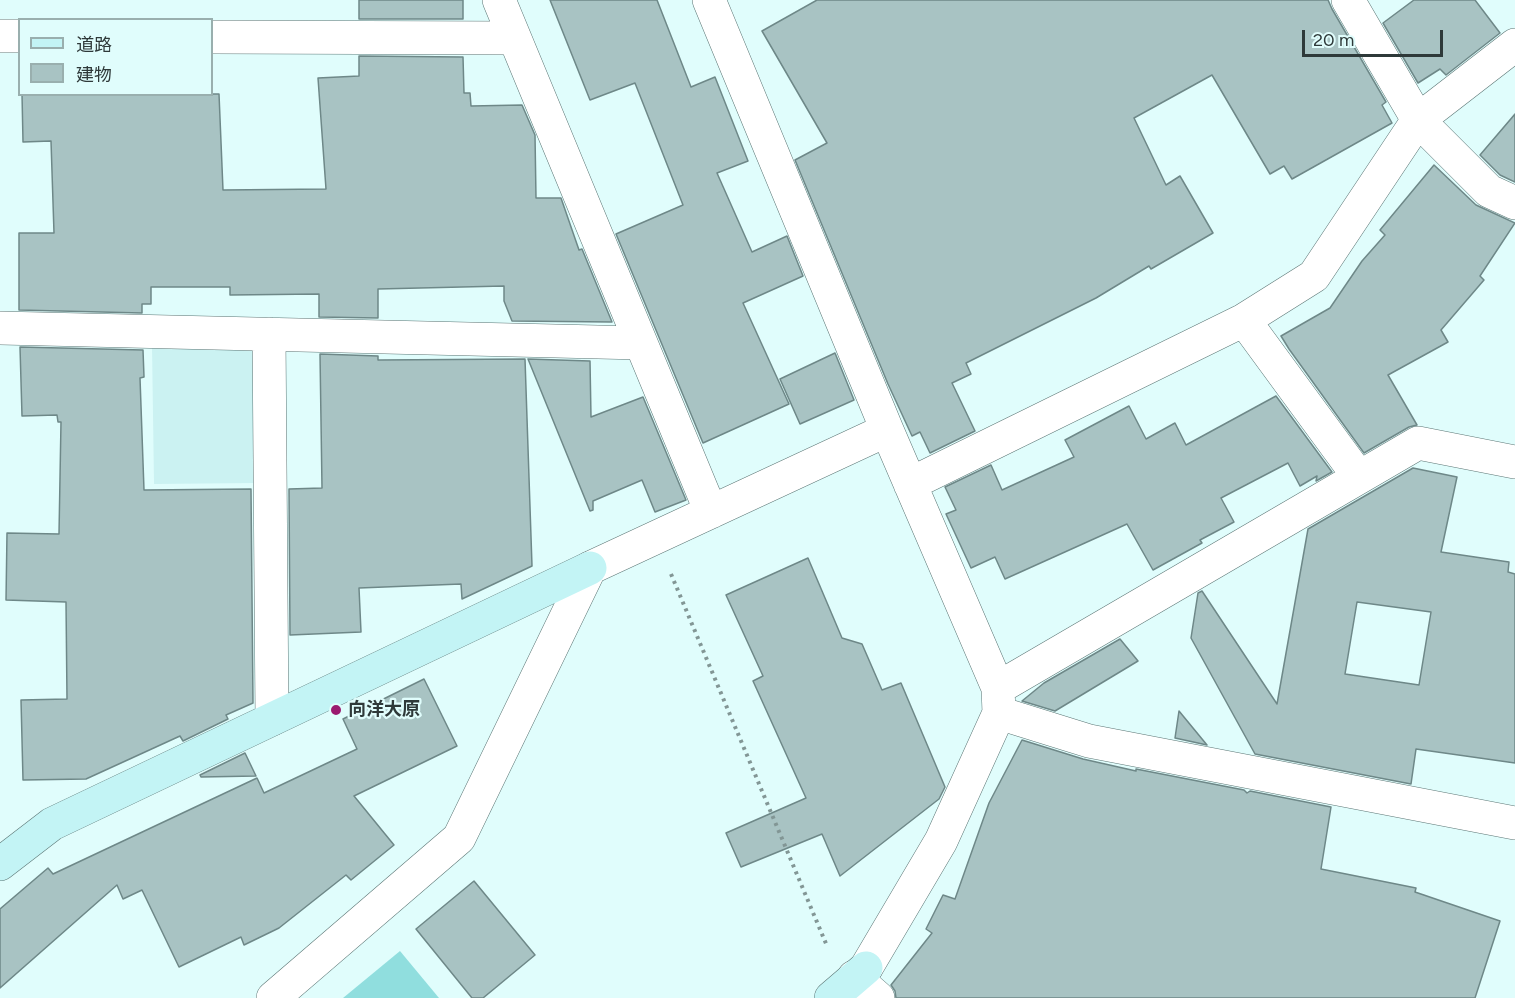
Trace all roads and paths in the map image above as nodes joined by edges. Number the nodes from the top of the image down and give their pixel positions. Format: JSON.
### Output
{"nodes":[{"id":1,"x":499,"y":0,"type":"edge"},
{"id":2,"x":709,"y":0,"type":"edge"},
{"id":3,"x":1348,"y":0,"type":"edge"},
{"id":4,"x":0,"y":36,"type":"edge"},
{"id":5,"x":18,"y":36,"type":"edge"},
{"id":6,"x":213,"y":37,"type":"edge"},
{"id":7,"x":514,"y":38,"type":"junction"},
{"id":8,"x":1515,"y":45,"type":"edge"},
{"id":9,"x":1418,"y":120,"type":"junction"},
{"id":10,"x":1515,"y":203,"type":"edge"},
{"id":11,"x":1244,"y":320,"type":"junction"},
{"id":12,"x":0,"y":328,"type":"edge"},
{"id":13,"x":269,"y":334,"type":"junction"},
{"id":14,"x":640,"y":343,"type":"junction"},
{"id":15,"x":887,"y":430,"type":"junction"},
{"id":16,"x":1515,"y":462,"type":"edge"},
{"id":17,"x":1359,"y":477,"type":"junction"},
{"id":18,"x":910,"y":484,"type":"junction"},
{"id":19,"x":711,"y":512,"type":"junction"},
{"id":20,"x":656,"y":537,"type":"junction"},
{"id":21,"x":590,"y":568,"type":"junction"},
{"id":22,"x":999,"y":701,"type":"junction"},
{"id":23,"x":272,"y":719,"type":"junction"},
{"id":24,"x":1515,"y":823,"type":"edge"},
{"id":25,"x":0,"y":864,"type":"edge"},
{"id":26,"x":855,"y":986,"type":"edge"},
{"id":27,"x":273,"y":998,"type":"edge"}],
"edges":[{"from":1,"to":7,"type":"street"},
{"from":2,"to":15,"type":"street"},
{"from":3,"to":9,"type":"street"},
{"from":4,"to":5,"type":"street"},
{"from":6,"to":7,"type":"street"},
{"from":7,"to":14,"type":"street"},
{"from":8,"to":9,"type":"street"},
{"from":9,"to":10,"type":"street"},
{"from":9,"to":11,"type":"street"},
{"from":11,"to":17,"type":"street"},
{"from":11,"to":18,"type":"street"},
{"from":12,"to":13,"type":"street"},
{"from":13,"to":14,"type":"street"},
{"from":13,"to":23,"type":"street"},
{"from":14,"to":19,"type":"street"},
{"from":15,"to":18,"type":"street"},
{"from":15,"to":19,"type":"street"},
{"from":16,"to":17,"type":"street"},
{"from":17,"to":22,"type":"street"},
{"from":18,"to":22,"type":"street"},
{"from":19,"to":20,"type":"street"},
{"from":20,"to":21,"type":"street"},
{"from":20,"to":26,"type":"path"},
{"from":21,"to":23,"type":"street"},
{"from":21,"to":27,"type":"street"},
{"from":22,"to":24,"type":"street"},
{"from":22,"to":26,"type":"street"},
{"from":23,"to":25,"type":"street"}]}
